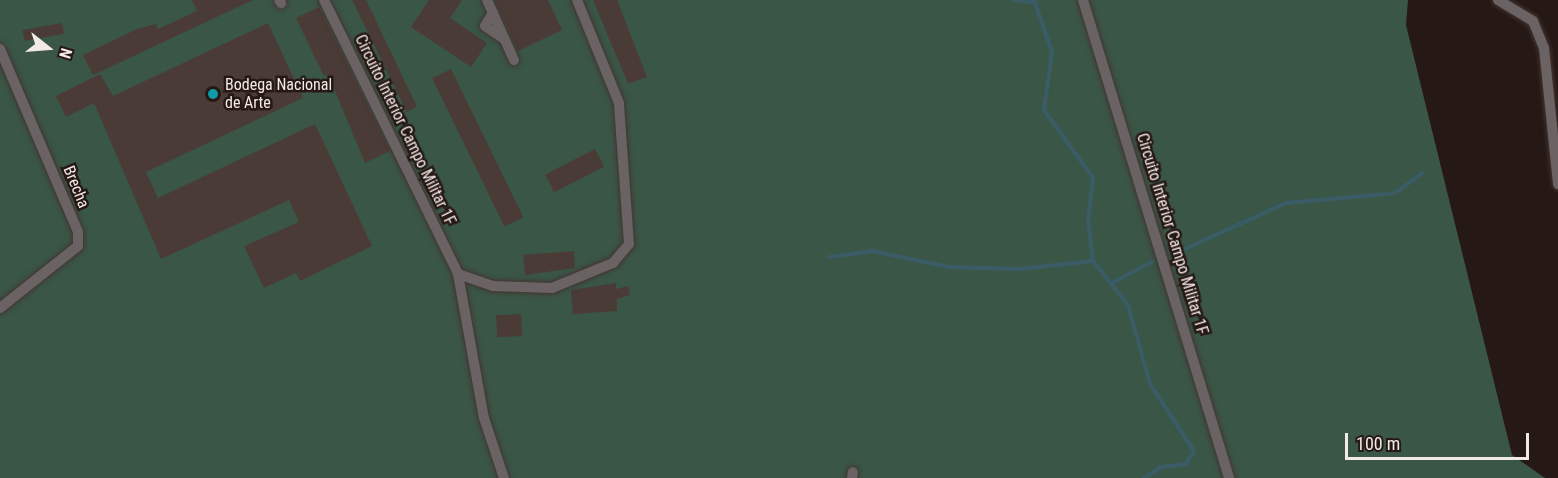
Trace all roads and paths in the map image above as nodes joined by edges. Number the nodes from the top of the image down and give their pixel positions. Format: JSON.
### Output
{"nodes":[{"id":1,"x":324,"y":0,"type":"edge"},
{"id":2,"x":487,"y":0,"type":"edge"},
{"id":3,"x":577,"y":0,"type":"edge"},
{"id":4,"x":1083,"y":0,"type":"edge"},
{"id":5,"x":1498,"y":0,"type":"edge"},
{"id":6,"x":0,"y":49,"type":"edge"},
{"id":7,"x":514,"y":60,"type":"dead end"},
{"id":8,"x":1558,"y":184,"type":"edge"},
{"id":9,"x":458,"y":274,"type":"junction"},
{"id":10,"x":0,"y":308,"type":"edge"},
{"id":11,"x":500,"y":475,"type":"edge"},
{"id":12,"x":1229,"y":478,"type":"edge"}],
"edges":[{"from":1,"to":9,"type":"street","name":"Circuito Interior Campo Militar 1F"},
{"from":2,"to":7,"type":"street"},
{"from":3,"to":9,"type":"street"},
{"from":4,"to":12,"type":"street","name":"Circuito Interior Campo Militar 1F"},
{"from":5,"to":8,"type":"street"},
{"from":6,"to":10,"type":"street","name":"Brecha"},
{"from":9,"to":11,"type":"street","name":"Circuito Interior Campo Militar 1F"}]}
